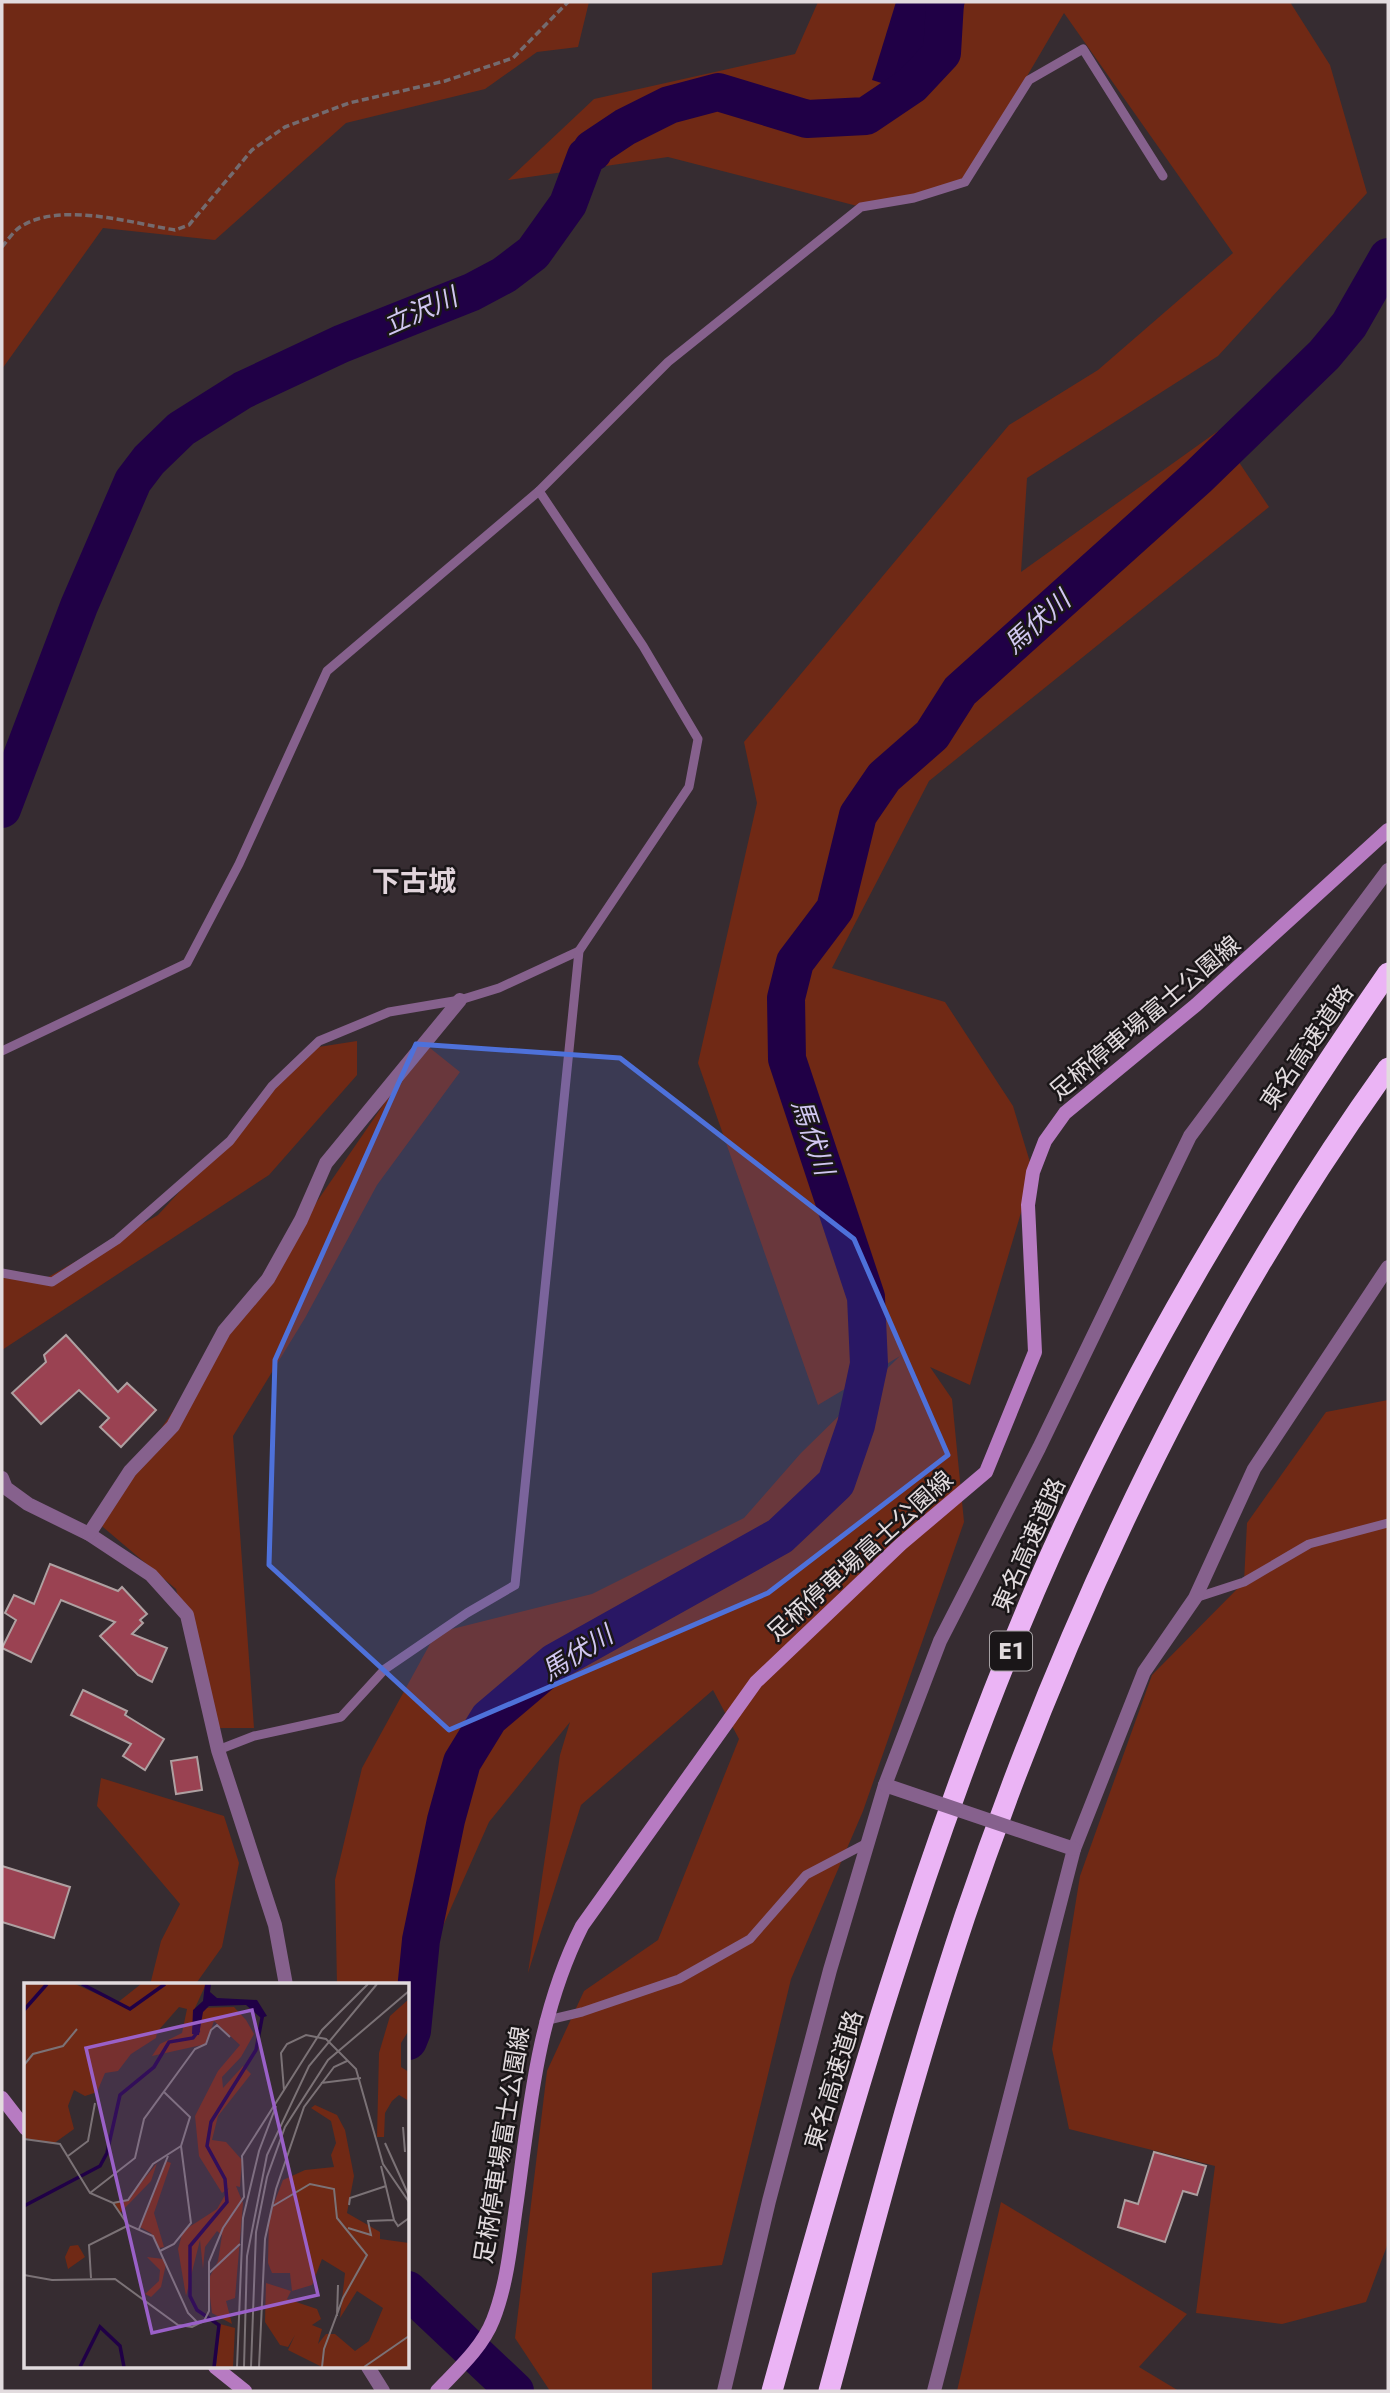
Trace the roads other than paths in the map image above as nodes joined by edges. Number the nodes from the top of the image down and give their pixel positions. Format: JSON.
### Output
{"nodes":[{"id":1,"x":1163,"y":176,"type":"dead end"},
{"id":2,"x":539,"y":491,"type":"junction"},
{"id":3,"x":1388,"y":831,"type":"edge"},
{"id":4,"x":1388,"y":870,"type":"edge"},
{"id":5,"x":579,"y":951,"type":"junction"},
{"id":6,"x":1388,"y":973,"type":"edge"},
{"id":7,"x":460,"y":1000,"type":"junction"},
{"id":8,"x":2,"y":1051,"type":"edge"},
{"id":9,"x":1388,"y":1068,"type":"edge"},
{"id":10,"x":1388,"y":1268,"type":"edge"},
{"id":11,"x":2,"y":1273,"type":"edge"},
{"id":12,"x":3,"y":1485,"type":"edge"},
{"id":13,"x":1388,"y":1523,"type":"edge"},
{"id":14,"x":89,"y":1534,"type":"junction"},
{"id":15,"x":1195,"y":1598,"type":"junction"},
{"id":16,"x":218,"y":1750,"type":"junction"},
{"id":17,"x":885,"y":1785,"type":"junction"},
{"id":18,"x":869,"y":1842,"type":"junction"},
{"id":19,"x":1074,"y":1849,"type":"junction"},
{"id":20,"x":286,"y":1983,"type":"edge"},
{"id":21,"x":544,"y":2021,"type":"junction"},
{"id":22,"x":2,"y":2098,"type":"edge"},
{"id":23,"x":24,"y":2126,"type":"edge"},
{"id":24,"x":216,"y":2368,"type":"edge"},
{"id":25,"x":370,"y":2368,"type":"edge"},
{"id":26,"x":245,"y":2391,"type":"edge"},
{"id":27,"x":383,"y":2391,"type":"edge"},
{"id":28,"x":437,"y":2391,"type":"edge"},
{"id":29,"x":724,"y":2391,"type":"edge"},
{"id":30,"x":772,"y":2391,"type":"edge"},
{"id":31,"x":829,"y":2391,"type":"edge"},
{"id":32,"x":934,"y":2391,"type":"edge"}],
"edges":[{"from":1,"to":2,"type":"lane"},
{"from":2,"to":5,"type":"lane"},
{"from":2,"to":8,"type":"lane"},
{"from":3,"to":21,"type":"main road","name":"足柄停車場富士公園線"},
{"from":4,"to":17,"type":"street"},
{"from":5,"to":7,"type":"lane"},
{"from":5,"to":16,"type":"lane"},
{"from":6,"to":30,"type":"highway","name":"東名高速道路","number":"E1"},
{"from":7,"to":11,"type":"lane"},
{"from":7,"to":14,"type":"street"},
{"from":9,"to":31,"type":"highway","number":"E1"},
{"from":10,"to":15,"type":"street"},
{"from":12,"to":14,"type":"street"},
{"from":13,"to":15,"type":"lane"},
{"from":14,"to":16,"type":"street"},
{"from":15,"to":19,"type":"street"},
{"from":16,"to":20,"type":"street"},
{"from":17,"to":18,"type":"street"},
{"from":17,"to":19,"type":"street","bridge":true},
{"from":18,"to":21,"type":"lane"},
{"from":18,"to":29,"type":"street"},
{"from":19,"to":32,"type":"street"},
{"from":21,"to":28,"type":"main road","name":"足柄停車場富士公園線"},
{"from":22,"to":23,"type":"main road"},
{"from":24,"to":26,"type":"main road"},
{"from":25,"to":27,"type":"street"}]}
